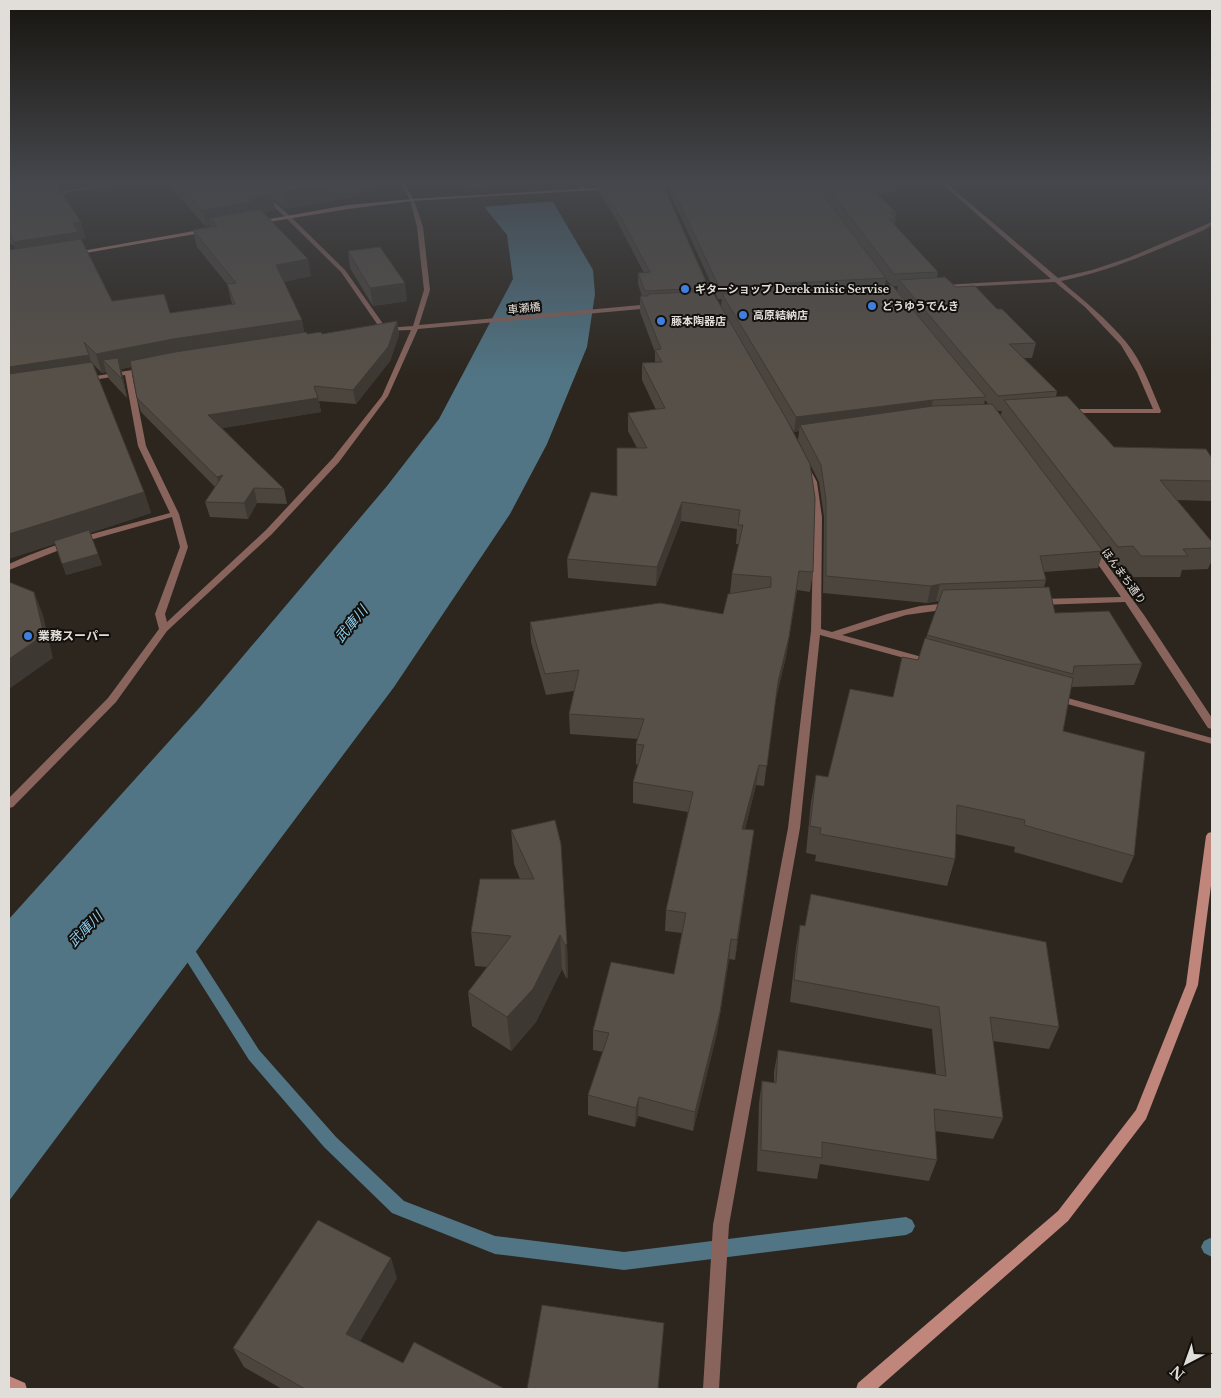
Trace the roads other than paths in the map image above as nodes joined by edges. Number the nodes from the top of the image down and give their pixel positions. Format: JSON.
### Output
{"nodes":[{"id":1,"x":102,"y":248,"type":"edge"},
{"id":2,"x":320,"y":248,"type":"edge"},
{"id":3,"x":422,"y":248,"type":"edge"},
{"id":4,"x":1019,"y":248,"type":"edge"},
{"id":5,"x":1156,"y":248,"type":"edge"},
{"id":6,"x":62,"y":255,"type":"edge"},
{"id":7,"x":1056,"y":280,"type":"junction"},
{"id":8,"x":938,"y":287,"type":"edge"},
{"id":9,"x":661,"y":306,"type":"edge"},
{"id":10,"x":419,"y":328,"type":"junction"},
{"id":11,"x":384,"y":330,"type":"junction"},
{"id":12,"x":374,"y":332,"type":"edge"},
{"id":13,"x":153,"y":368,"type":"edge"},
{"id":14,"x":128,"y":373,"type":"junction"},
{"id":15,"x":82,"y":380,"type":"edge"},
{"id":16,"x":1056,"y":412,"type":"edge"},
{"id":17,"x":802,"y":460,"type":"edge"},
{"id":18,"x":175,"y":514,"type":"junction"},
{"id":19,"x":1087,"y":543,"type":"edge"},
{"id":20,"x":9,"y":567,"type":"edge"},
{"id":21,"x":1128,"y":599,"type":"junction"},
{"id":22,"x":1032,"y":603,"type":"edge"},
{"id":23,"x":955,"y":605,"type":"edge"},
{"id":24,"x":164,"y":629,"type":"junction"},
{"id":25,"x":816,"y":631,"type":"junction"},
{"id":26,"x":832,"y":635,"type":"junction"},
{"id":27,"x":938,"y":664,"type":"edge"},
{"id":28,"x":1042,"y":694,"type":"edge"},
{"id":29,"x":1212,"y":726,"type":"edge"},
{"id":30,"x":1212,"y":741,"type":"edge"},
{"id":31,"x":9,"y":804,"type":"edge"},
{"id":32,"x":1212,"y":836,"type":"edge"},
{"id":33,"x":9,"y":1384,"type":"edge"},
{"id":34,"x":19,"y":1389,"type":"edge"},
{"id":35,"x":711,"y":1389,"type":"edge"},
{"id":36,"x":864,"y":1389,"type":"edge"}],
"edges":[{"from":1,"to":6,"type":"street"},
{"from":2,"to":11,"type":"street"},
{"from":3,"to":10,"type":"street"},
{"from":4,"to":7,"type":"street"},
{"from":5,"to":7,"type":"street"},
{"from":7,"to":8,"type":"street"},
{"from":7,"to":16,"type":"street"},
{"from":9,"to":10,"type":"street","name":"車瀬橋"},
{"from":10,"to":11,"type":"street","name":"車瀬橋"},
{"from":10,"to":24,"type":"street"},
{"from":11,"to":12,"type":"street","name":"車瀬橋"},
{"from":13,"to":14,"type":"street"},
{"from":14,"to":15,"type":"street"},
{"from":14,"to":18,"type":"street"},
{"from":17,"to":25,"type":"street"},
{"from":18,"to":20,"type":"street"},
{"from":18,"to":24,"type":"street"},
{"from":19,"to":21,"type":"street","name":"ほんまち通り"},
{"from":21,"to":22,"type":"street"},
{"from":21,"to":29,"type":"street","name":"ほんまち通り"},
{"from":23,"to":26,"type":"street"},
{"from":24,"to":31,"type":"street"},
{"from":25,"to":26,"type":"street"},
{"from":25,"to":35,"type":"street"},
{"from":26,"to":27,"type":"street"},
{"from":28,"to":30,"type":"street"},
{"from":32,"to":36,"type":"street"},
{"from":33,"to":34,"type":"street"}]}
